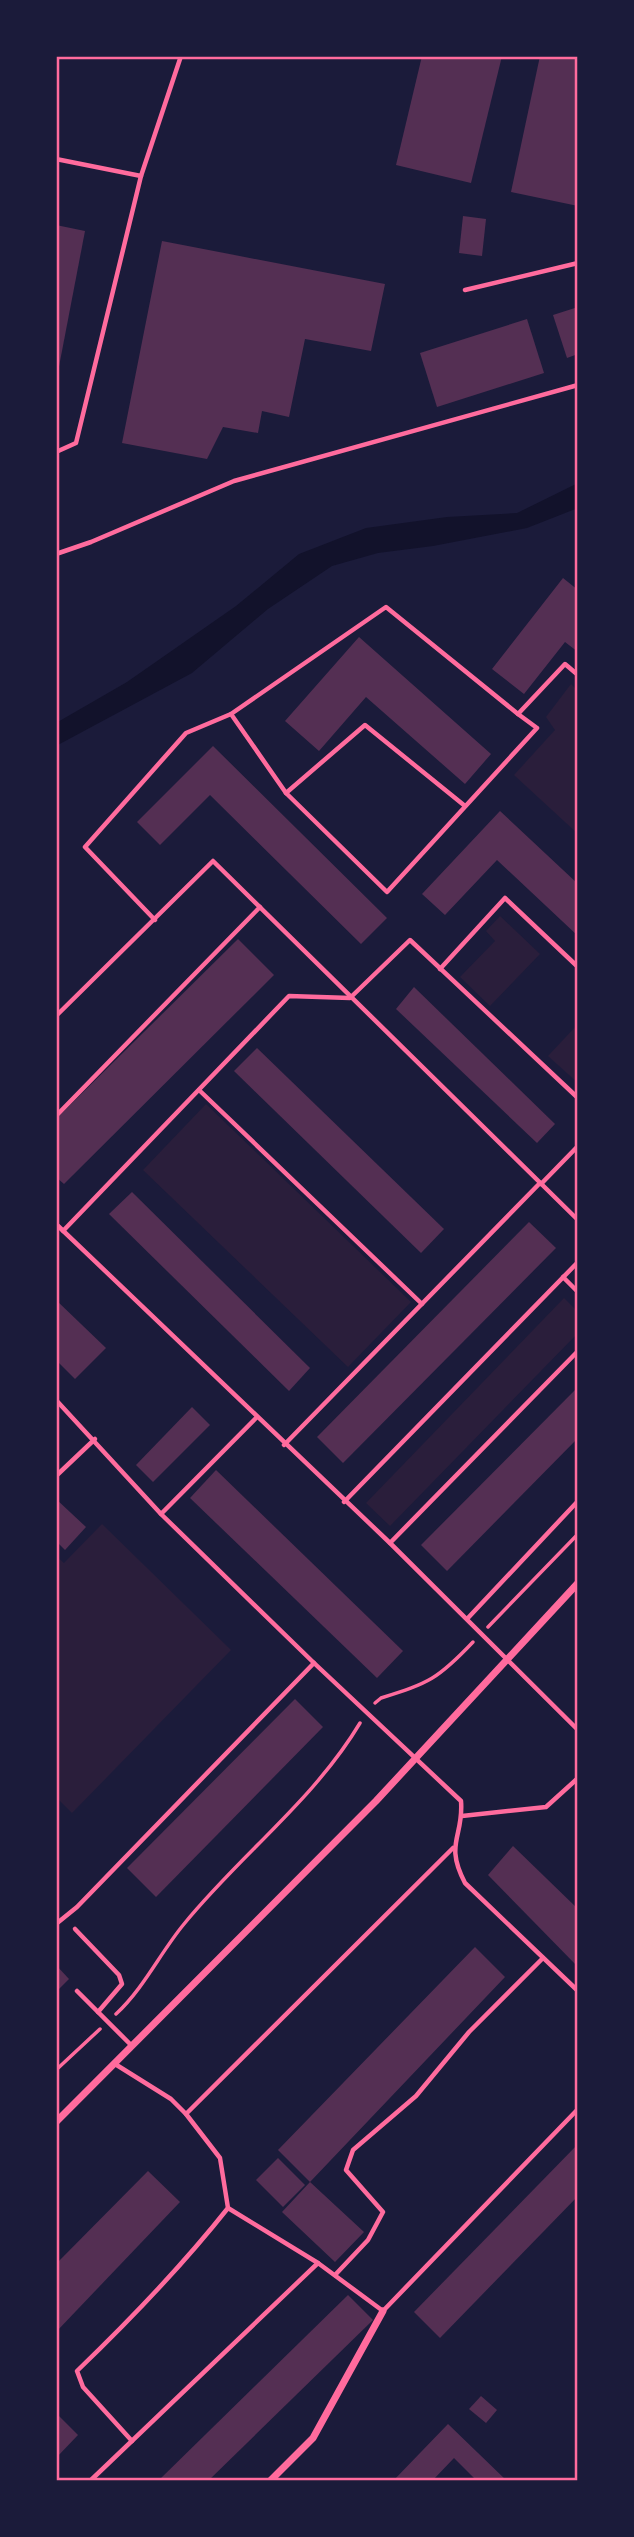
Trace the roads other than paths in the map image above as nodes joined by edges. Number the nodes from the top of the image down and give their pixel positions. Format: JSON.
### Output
{"nodes":[{"id":1,"x":181,"y":56,"type":"edge"},
{"id":2,"x":56,"y":159,"type":"edge"},
{"id":3,"x":142,"y":176,"type":"junction"},
{"id":4,"x":578,"y":263,"type":"edge"},
{"id":5,"x":465,"y":290,"type":"dead end"},
{"id":6,"x":578,"y":386,"type":"edge"},
{"id":7,"x":56,"y":452,"type":"edge"},
{"id":8,"x":56,"y":554,"type":"edge"},
{"id":9,"x":578,"y":674,"type":"edge"},
{"id":10,"x":519,"y":713,"type":"junction"},
{"id":11,"x":231,"y":714,"type":"junction"},
{"id":12,"x":286,"y":793,"type":"junction"},
{"id":13,"x":465,"y":806,"type":"junction"},
{"id":14,"x":260,"y":907,"type":"junction"},
{"id":15,"x":155,"y":920,"type":"junction"},
{"id":16,"x":578,"y":967,"type":"edge"},
{"id":17,"x":440,"y":969,"type":"junction"},
{"id":18,"x":350,"y":998,"type":"junction"},
{"id":19,"x":56,"y":1016,"type":"edge"},
{"id":20,"x":199,"y":1090,"type":"junction"},
{"id":21,"x":578,"y":1098,"type":"edge"},
{"id":22,"x":56,"y":1116,"type":"edge"},
{"id":23,"x":578,"y":1146,"type":"edge"},
{"id":24,"x":540,"y":1183,"type":"junction"},
{"id":25,"x":578,"y":1220,"type":"edge"},
{"id":26,"x":56,"y":1224,"type":"edge"},
{"id":27,"x":63,"y":1231,"type":"junction"},
{"id":28,"x":578,"y":1262,"type":"edge"},
{"id":29,"x":563,"y":1277,"type":"junction"},
{"id":30,"x":578,"y":1292,"type":"edge"},
{"id":31,"x":422,"y":1304,"type":"junction"},
{"id":32,"x":578,"y":1351,"type":"edge"},
{"id":33,"x":56,"y":1401,"type":"edge"},
{"id":34,"x":257,"y":1418,"type":"junction"},
{"id":35,"x":95,"y":1438,"type":"junction"},
{"id":36,"x":284,"y":1445,"type":"junction"},
{"id":37,"x":56,"y":1476,"type":"edge"},
{"id":38,"x":578,"y":1501,"type":"edge"},
{"id":39,"x":344,"y":1502,"type":"junction"},
{"id":40,"x":161,"y":1514,"type":"junction"},
{"id":41,"x":390,"y":1543,"type":"junction"},
{"id":42,"x":578,"y":1583,"type":"edge"},
{"id":43,"x":467,"y":1619,"type":"junction"},
{"id":44,"x":506,"y":1659,"type":"junction"},
{"id":45,"x":314,"y":1663,"type":"junction"},
{"id":46,"x":578,"y":1730,"type":"edge"},
{"id":47,"x":414,"y":1757,"type":"junction"},
{"id":48,"x":578,"y":1778,"type":"edge"},
{"id":49,"x":462,"y":1816,"type":"junction"},
{"id":50,"x":453,"y":1848,"type":"junction"},
{"id":51,"x":56,"y":1924,"type":"edge"},
{"id":52,"x":75,"y":1929,"type":"dead end"},
{"id":53,"x":543,"y":1958,"type":"junction"},
{"id":54,"x":77,"y":1991,"type":"dead end"},
{"id":55,"x":578,"y":1991,"type":"edge"},
{"id":56,"x":98,"y":2012,"type":"junction"},
{"id":57,"x":132,"y":2046,"type":"junction"},
{"id":58,"x":115,"y":2064,"type":"junction"},
{"id":59,"x":578,"y":2109,"type":"edge"},
{"id":60,"x":186,"y":2114,"type":"junction"},
{"id":61,"x":56,"y":2122,"type":"edge"},
{"id":62,"x":228,"y":2208,"type":"junction"},
{"id":63,"x":318,"y":2263,"type":"junction"},
{"id":64,"x":335,"y":2275,"type":"junction"},
{"id":65,"x":383,"y":2311,"type":"junction"},
{"id":66,"x":132,"y":2441,"type":"junction"},
{"id":67,"x":90,"y":2481,"type":"edge"},
{"id":68,"x":270,"y":2481,"type":"edge"}],
"edges":[{"from":1,"to":3,"type":"lane"},
{"from":2,"to":3,"type":"lane"},
{"from":3,"to":7,"type":"lane"},
{"from":4,"to":5,"type":"lane"},
{"from":6,"to":8,"type":"lane"},
{"from":9,"to":10,"type":"lane"},
{"from":10,"to":11,"type":"lane"},
{"from":10,"to":13,"type":"lane"},
{"from":11,"to":12,"type":"lane"},
{"from":11,"to":15,"type":"lane"},
{"from":12,"to":13,"type":"lane"},
{"from":12,"to":13,"type":"lane"},
{"from":14,"to":15,"type":"lane"},
{"from":14,"to":18,"type":"lane"},
{"from":14,"to":22,"type":"lane"},
{"from":15,"to":19,"type":"lane"},
{"from":16,"to":17,"type":"lane"},
{"from":17,"to":18,"type":"lane"},
{"from":17,"to":21,"type":"lane"},
{"from":18,"to":20,"type":"lane"},
{"from":18,"to":24,"type":"lane"},
{"from":20,"to":27,"type":"lane"},
{"from":20,"to":31,"type":"lane"},
{"from":23,"to":24,"type":"lane"},
{"from":24,"to":25,"type":"lane"},
{"from":24,"to":31,"type":"lane"},
{"from":26,"to":27,"type":"lane"},
{"from":27,"to":34,"type":"lane"},
{"from":28,"to":29,"type":"lane"},
{"from":29,"to":30,"type":"lane"},
{"from":29,"to":39,"type":"lane"},
{"from":31,"to":36,"type":"lane"},
{"from":32,"to":41,"type":"lane"},
{"from":33,"to":35,"type":"lane"},
{"from":34,"to":36,"type":"lane"},
{"from":34,"to":40,"type":"lane"},
{"from":35,"to":37,"type":"lane"},
{"from":35,"to":40,"type":"lane"},
{"from":36,"to":39,"type":"lane"},
{"from":38,"to":43,"type":"lane"},
{"from":39,"to":41,"type":"lane"},
{"from":40,"to":45,"type":"lane"},
{"from":41,"to":43,"type":"lane"},
{"from":42,"to":44,"type":"street"},
{"from":43,"to":44,"type":"lane"},
{"from":44,"to":46,"type":"lane"},
{"from":44,"to":47,"type":"street"},
{"from":45,"to":47,"type":"lane"},
{"from":45,"to":51,"type":"lane"},
{"from":47,"to":49,"type":"lane"},
{"from":47,"to":57,"type":"street"},
{"from":48,"to":49,"type":"lane"},
{"from":49,"to":50,"type":"lane"},
{"from":50,"to":53,"type":"lane"},
{"from":50,"to":60,"type":"lane"},
{"from":52,"to":56,"type":"lane"},
{"from":53,"to":55,"type":"lane"},
{"from":53,"to":64,"type":"lane"},
{"from":54,"to":56,"type":"lane"},
{"from":56,"to":57,"type":"lane"},
{"from":57,"to":58,"type":"street"},
{"from":58,"to":60,"type":"lane"},
{"from":58,"to":61,"type":"street"},
{"from":59,"to":65,"type":"lane"},
{"from":60,"to":62,"type":"lane"},
{"from":62,"to":63,"type":"lane"},
{"from":62,"to":66,"type":"lane"},
{"from":63,"to":64,"type":"lane"},
{"from":63,"to":66,"type":"lane"},
{"from":64,"to":65,"type":"lane"},
{"from":65,"to":68,"type":"street"},
{"from":66,"to":67,"type":"lane"}]}
